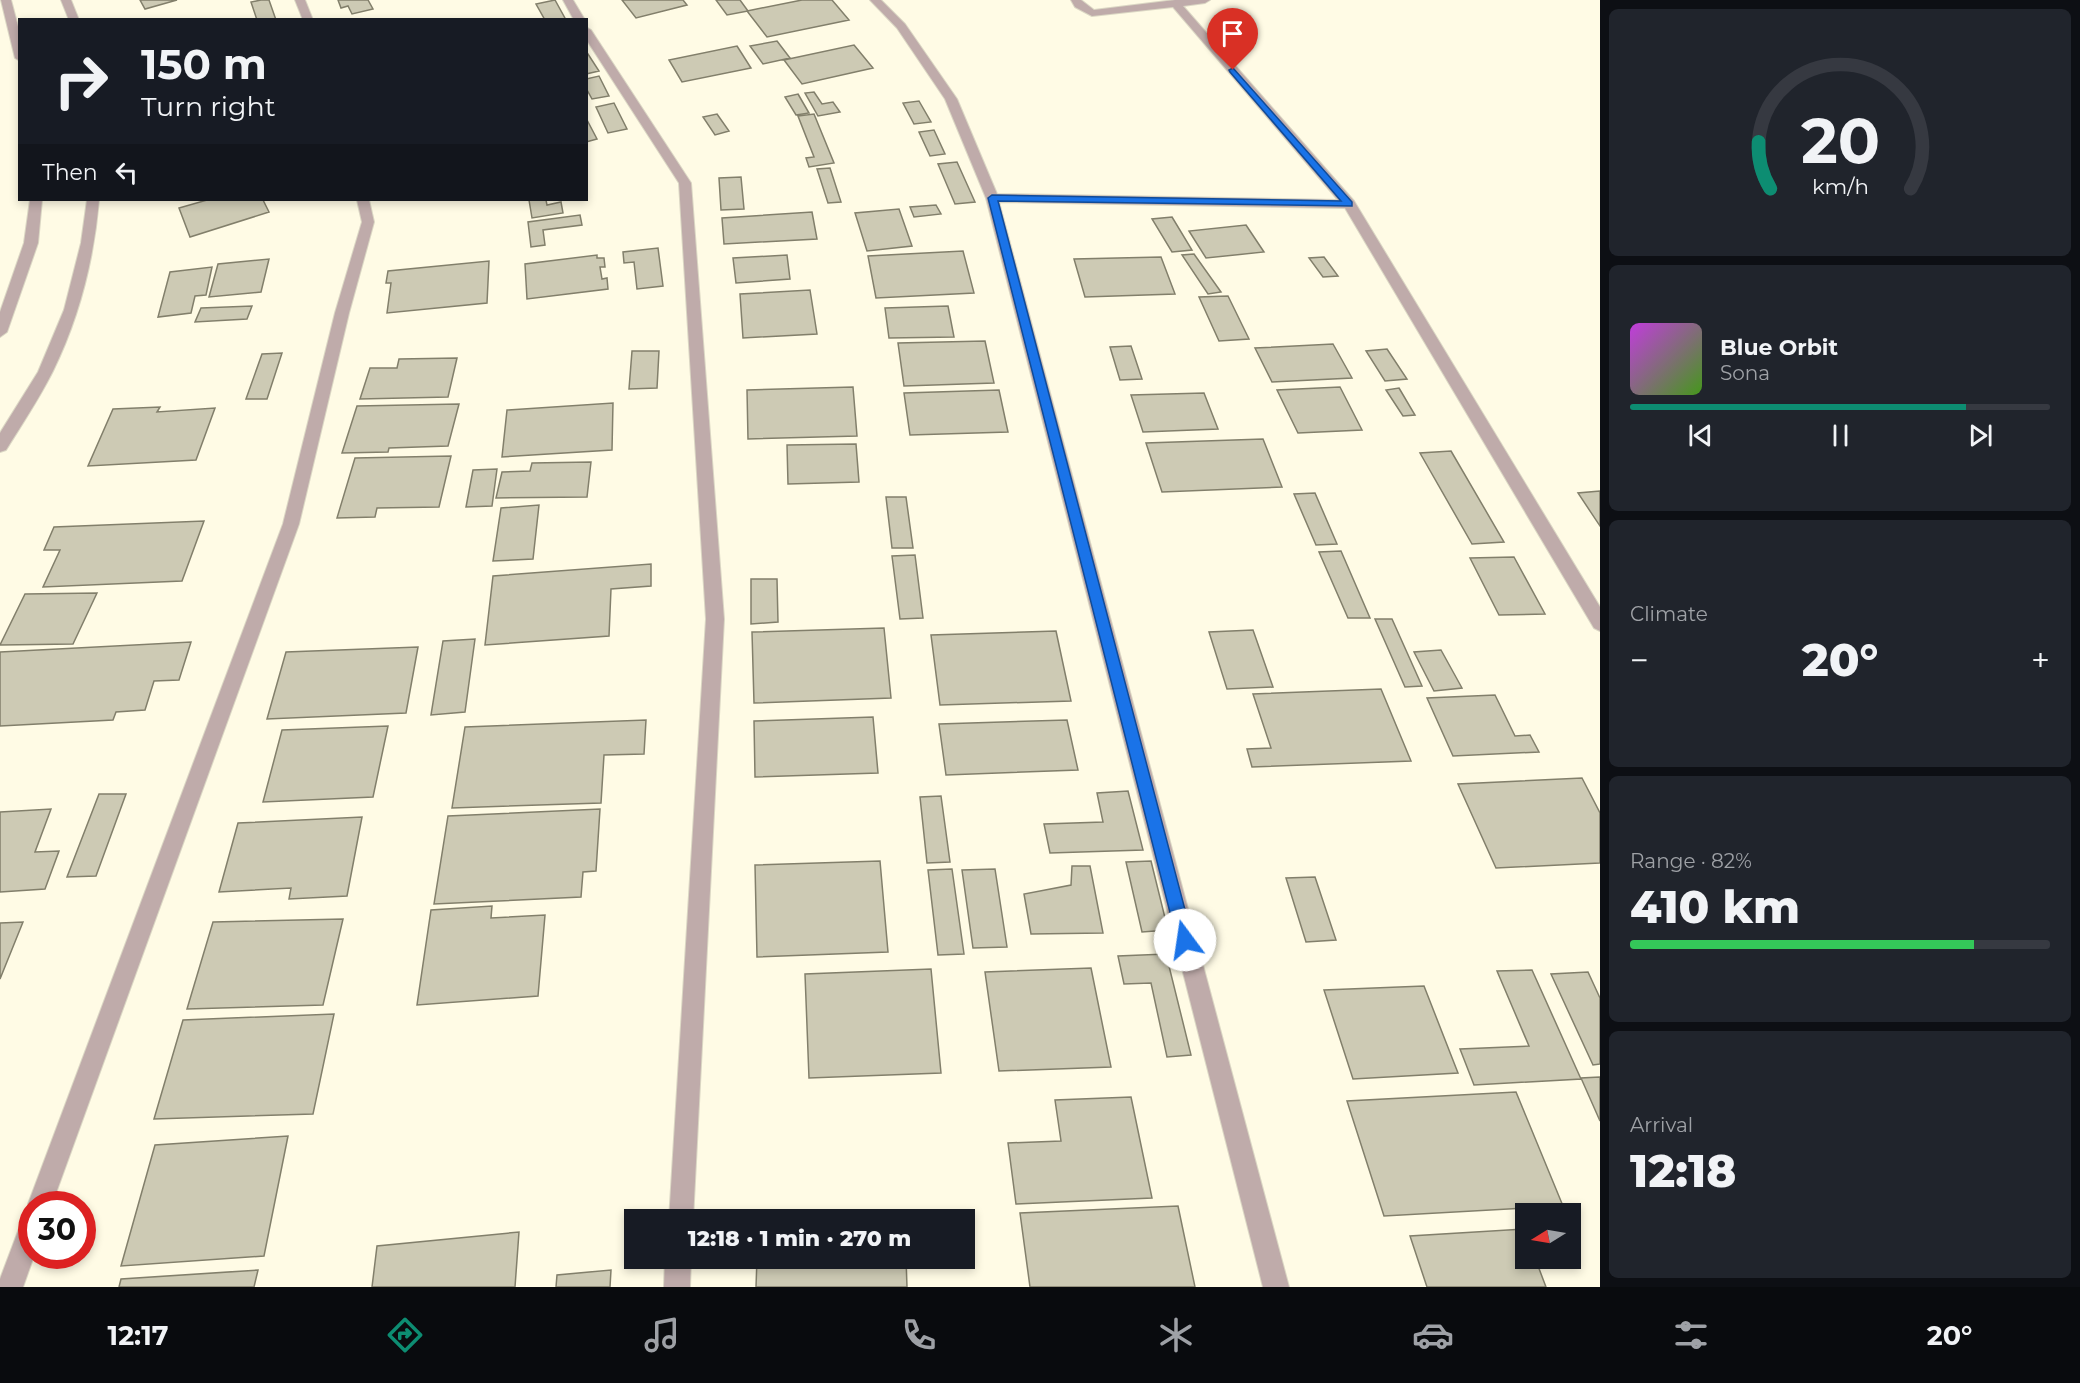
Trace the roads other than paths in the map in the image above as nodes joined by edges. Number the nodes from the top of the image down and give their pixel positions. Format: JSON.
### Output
{"nodes":[{"id":1,"x":6,"y":0,"type":"edge"},
{"id":2,"x":66,"y":0,"type":"edge"},
{"id":3,"x":300,"y":0,"type":"edge"},
{"id":4,"x":568,"y":0,"type":"edge"},
{"id":5,"x":875,"y":0,"type":"edge"},
{"id":6,"x":1076,"y":0,"type":"edge"},
{"id":7,"x":1204,"y":0,"type":"edge"},
{"id":8,"x":1175,"y":3,"type":"junction"},
{"id":9,"x":73,"y":18,"type":"edge"},
{"id":10,"x":307,"y":18,"type":"edge"},
{"id":11,"x":579,"y":18,"type":"edge"},
{"id":12,"x":588,"y":33,"type":"edge"},
{"id":13,"x":15,"y":51,"type":"edge"},
{"id":14,"x":992,"y":198,"type":"junction"},
{"id":15,"x":36,"y":201,"type":"edge"},
{"id":16,"x":93,"y":201,"type":"edge"},
{"id":17,"x":363,"y":201,"type":"edge"},
{"id":18,"x":1349,"y":204,"type":"junction"},
{"id":19,"x":0,"y":332,"type":"edge"},
{"id":20,"x":0,"y":447,"type":"edge"},
{"id":21,"x":1600,"y":623,"type":"edge"},
{"id":22,"x":45,"y":1191,"type":"edge"},
{"id":23,"x":682,"y":1209,"type":"edge"},
{"id":24,"x":18,"y":1264,"type":"edge"},
{"id":25,"x":678,"y":1269,"type":"edge"},
{"id":26,"x":9,"y":1287,"type":"edge"},
{"id":27,"x":677,"y":1287,"type":"edge"},
{"id":28,"x":1276,"y":1287,"type":"edge"}],
"edges":[{"from":1,"to":13,"type":"street"},
{"from":2,"to":9,"type":"street"},
{"from":3,"to":10,"type":"street"},
{"from":4,"to":11,"type":"street"},
{"from":5,"to":14,"type":"street"},
{"from":6,"to":8,"type":"street"},
{"from":7,"to":8,"type":"street"},
{"from":8,"to":18,"type":"street"},
{"from":12,"to":23,"type":"street"},
{"from":14,"to":18,"type":"street"},
{"from":14,"to":28,"type":"street"},
{"from":15,"to":19,"type":"street"},
{"from":16,"to":20,"type":"street"},
{"from":17,"to":22,"type":"street"},
{"from":18,"to":21,"type":"street"},
{"from":24,"to":26,"type":"street"},
{"from":25,"to":27,"type":"street"}]}
